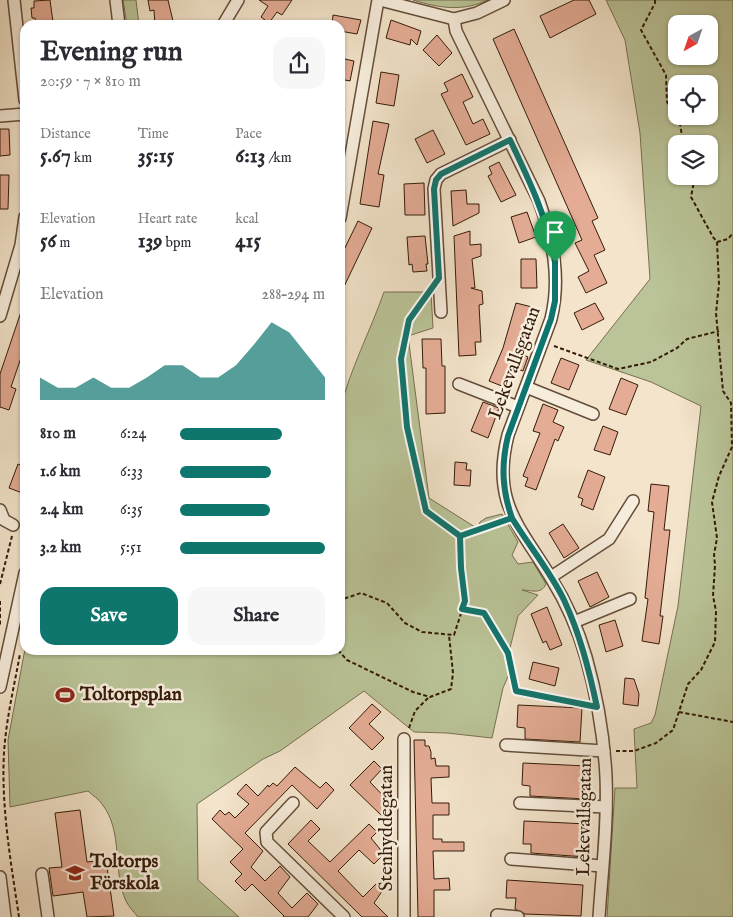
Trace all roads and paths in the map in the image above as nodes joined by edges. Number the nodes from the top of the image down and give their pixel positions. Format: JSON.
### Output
{"nodes":[{"id":1,"x":14,"y":0,"type":"edge"},
{"id":2,"x":116,"y":0,"type":"edge"},
{"id":3,"x":238,"y":0,"type":"edge"},
{"id":4,"x":379,"y":0,"type":"edge"},
{"id":5,"x":504,"y":0,"type":"edge"},
{"id":6,"x":655,"y":0,"type":"edge"},
{"id":7,"x":454,"y":19,"type":"junction"},
{"id":8,"x":118,"y":20,"type":"edge"},
{"id":9,"x":226,"y":20,"type":"edge"},
{"id":10,"x":20,"y":55,"type":"edge"},
{"id":11,"x":668,"y":103,"type":"edge"},
{"id":12,"x":20,"y":114,"type":"edge"},
{"id":13,"x":0,"y":116,"type":"edge"},
{"id":14,"x":510,"y":140,"type":"junction"},
{"id":15,"x":693,"y":185,"type":"edge"},
{"id":16,"x":345,"y":190,"type":"edge"},
{"id":17,"x":733,"y":232,"type":"edge"},
{"id":18,"x":717,"y":242,"type":"junction"},
{"id":19,"x":20,"y":247,"type":"edge"},
{"id":20,"x":439,"y":278,"type":"junction"},
{"id":21,"x":441,"y":312,"type":"dead end"},
{"id":22,"x":0,"y":316,"type":"edge"},
{"id":23,"x":718,"y":331,"type":"junction"},
{"id":24,"x":543,"y":342,"type":"junction"},
{"id":25,"x":459,"y":384,"type":"dead end"},
{"id":26,"x":526,"y":387,"type":"junction"},
{"id":27,"x":518,"y":407,"type":"junction"},
{"id":28,"x":593,"y":414,"type":"dead end"},
{"id":29,"x":633,"y":501,"type":"dead end"},
{"id":30,"x":0,"y":510,"type":"edge"},
{"id":31,"x":512,"y":518,"type":"junction"},
{"id":32,"x":13,"y":525,"type":"joint"},
{"id":33,"x":460,"y":536,"type":"junction"},
{"id":34,"x":551,"y":577,"type":"junction"},
{"id":35,"x":0,"y":584,"type":"edge"},
{"id":36,"x":20,"y":596,"type":"edge"},
{"id":37,"x":345,"y":598,"type":"edge"},
{"id":38,"x":630,"y":599,"type":"dead end"},
{"id":39,"x":0,"y":601,"type":"edge"},
{"id":40,"x":462,"y":609,"type":"junction"},
{"id":41,"x":574,"y":622,"type":"junction"},
{"id":42,"x":0,"y":626,"type":"edge"},
{"id":43,"x":449,"y":635,"type":"junction"},
{"id":44,"x":21,"y":655,"type":"edge"},
{"id":45,"x":342,"y":655,"type":"edge"},
{"id":46,"x":0,"y":687,"type":"edge"},
{"id":47,"x":430,"y":697,"type":"junction"},
{"id":48,"x":597,"y":707,"type":"junction"},
{"id":49,"x":679,"y":712,"type":"junction"},
{"id":50,"x":733,"y":722,"type":"edge"},
{"id":51,"x":404,"y":739,"type":"joint"},
{"id":52,"x":506,"y":745,"type":"dead end"},
{"id":53,"x":604,"y":751,"type":"junction"},
{"id":54,"x":293,"y":803,"type":"dead end"},
{"id":55,"x":520,"y":803,"type":"dead end"},
{"id":56,"x":606,"y":807,"type":"junction"},
{"id":57,"x":510,"y":859,"type":"dead end"},
{"id":58,"x":602,"y":866,"type":"junction"},
{"id":59,"x":42,"y":874,"type":"dead end"},
{"id":60,"x":0,"y":877,"type":"edge"},
{"id":61,"x":497,"y":915,"type":"dead end"},
{"id":62,"x":5,"y":917,"type":"edge"},
{"id":63,"x":19,"y":917,"type":"edge"},
{"id":64,"x":48,"y":917,"type":"edge"},
{"id":65,"x":344,"y":917,"type":"edge"},
{"id":66,"x":404,"y":917,"type":"edge"},
{"id":67,"x":518,"y":917,"type":"edge"},
{"id":68,"x":599,"y":917,"type":"edge"}],
"edges":[{"from":1,"to":10,"type":"street"},
{"from":2,"to":8,"type":"street"},
{"from":3,"to":9,"type":"street"},
{"from":4,"to":7,"type":"street"},
{"from":4,"to":16,"type":"street"},
{"from":5,"to":7,"type":"street"},
{"from":6,"to":11,"type":"path"},
{"from":7,"to":14,"type":"street","name":"Lekevallsgatan"},
{"from":12,"to":13,"type":"street"},
{"from":14,"to":20,"type":"street"},
{"from":14,"to":24,"type":"street","name":"Lekevallsgatan"},
{"from":15,"to":18,"type":"path"},
{"from":17,"to":18,"type":"path"},
{"from":18,"to":23,"type":"path"},
{"from":19,"to":22,"type":"street"},
{"from":20,"to":21,"type":"street"},
{"from":20,"to":33,"type":"path"},
{"from":23,"to":24,"type":"path"},
{"from":23,"to":49,"type":"path"},
{"from":24,"to":26,"type":"street","name":"Lekevallsgatan"},
{"from":25,"to":27,"type":"street"},
{"from":26,"to":27,"type":"street","name":"Lekevallsgatan"},
{"from":26,"to":28,"type":"street"},
{"from":27,"to":31,"type":"street","name":"Lekevallsgatan"},
{"from":29,"to":34,"type":"street"},
{"from":30,"to":32,"type":"street"},
{"from":31,"to":33,"type":"path"},
{"from":31,"to":34,"type":"street","name":"Lekevallsgatan"},
{"from":32,"to":35,"type":"path"},
{"from":33,"to":40,"type":"path"},
{"from":34,"to":41,"type":"street","name":"Lekevallsgatan"},
{"from":36,"to":46,"type":"street"},
{"from":37,"to":43,"type":"path"},
{"from":38,"to":41,"type":"street"},
{"from":39,"to":42,"type":"path"},
{"from":40,"to":43,"type":"path"},
{"from":40,"to":48,"type":"path"},
{"from":41,"to":48,"type":"street","name":"Lekevallsgatan"},
{"from":43,"to":47,"type":"path"},
{"from":44,"to":63,"type":"path"},
{"from":45,"to":47,"type":"path"},
{"from":47,"to":51,"type":"path"},
{"from":48,"to":53,"type":"street","name":"Lekevallsgatan"},
{"from":49,"to":50,"type":"path"},
{"from":49,"to":53,"type":"path"},
{"from":51,"to":66,"type":"street","name":"Stenhyddegatan"},
{"from":52,"to":53,"type":"street"},
{"from":53,"to":56,"type":"street","name":"Lekevallsgatan"},
{"from":54,"to":65,"type":"street"},
{"from":55,"to":56,"type":"street"},
{"from":56,"to":58,"type":"street","name":"Lekevallsgatan"},
{"from":57,"to":58,"type":"street"},
{"from":58,"to":68,"type":"street","name":"Lekevallsgatan"},
{"from":59,"to":64,"type":"street"},
{"from":60,"to":62,"type":"street"},
{"from":61,"to":67,"type":"street"}]}
